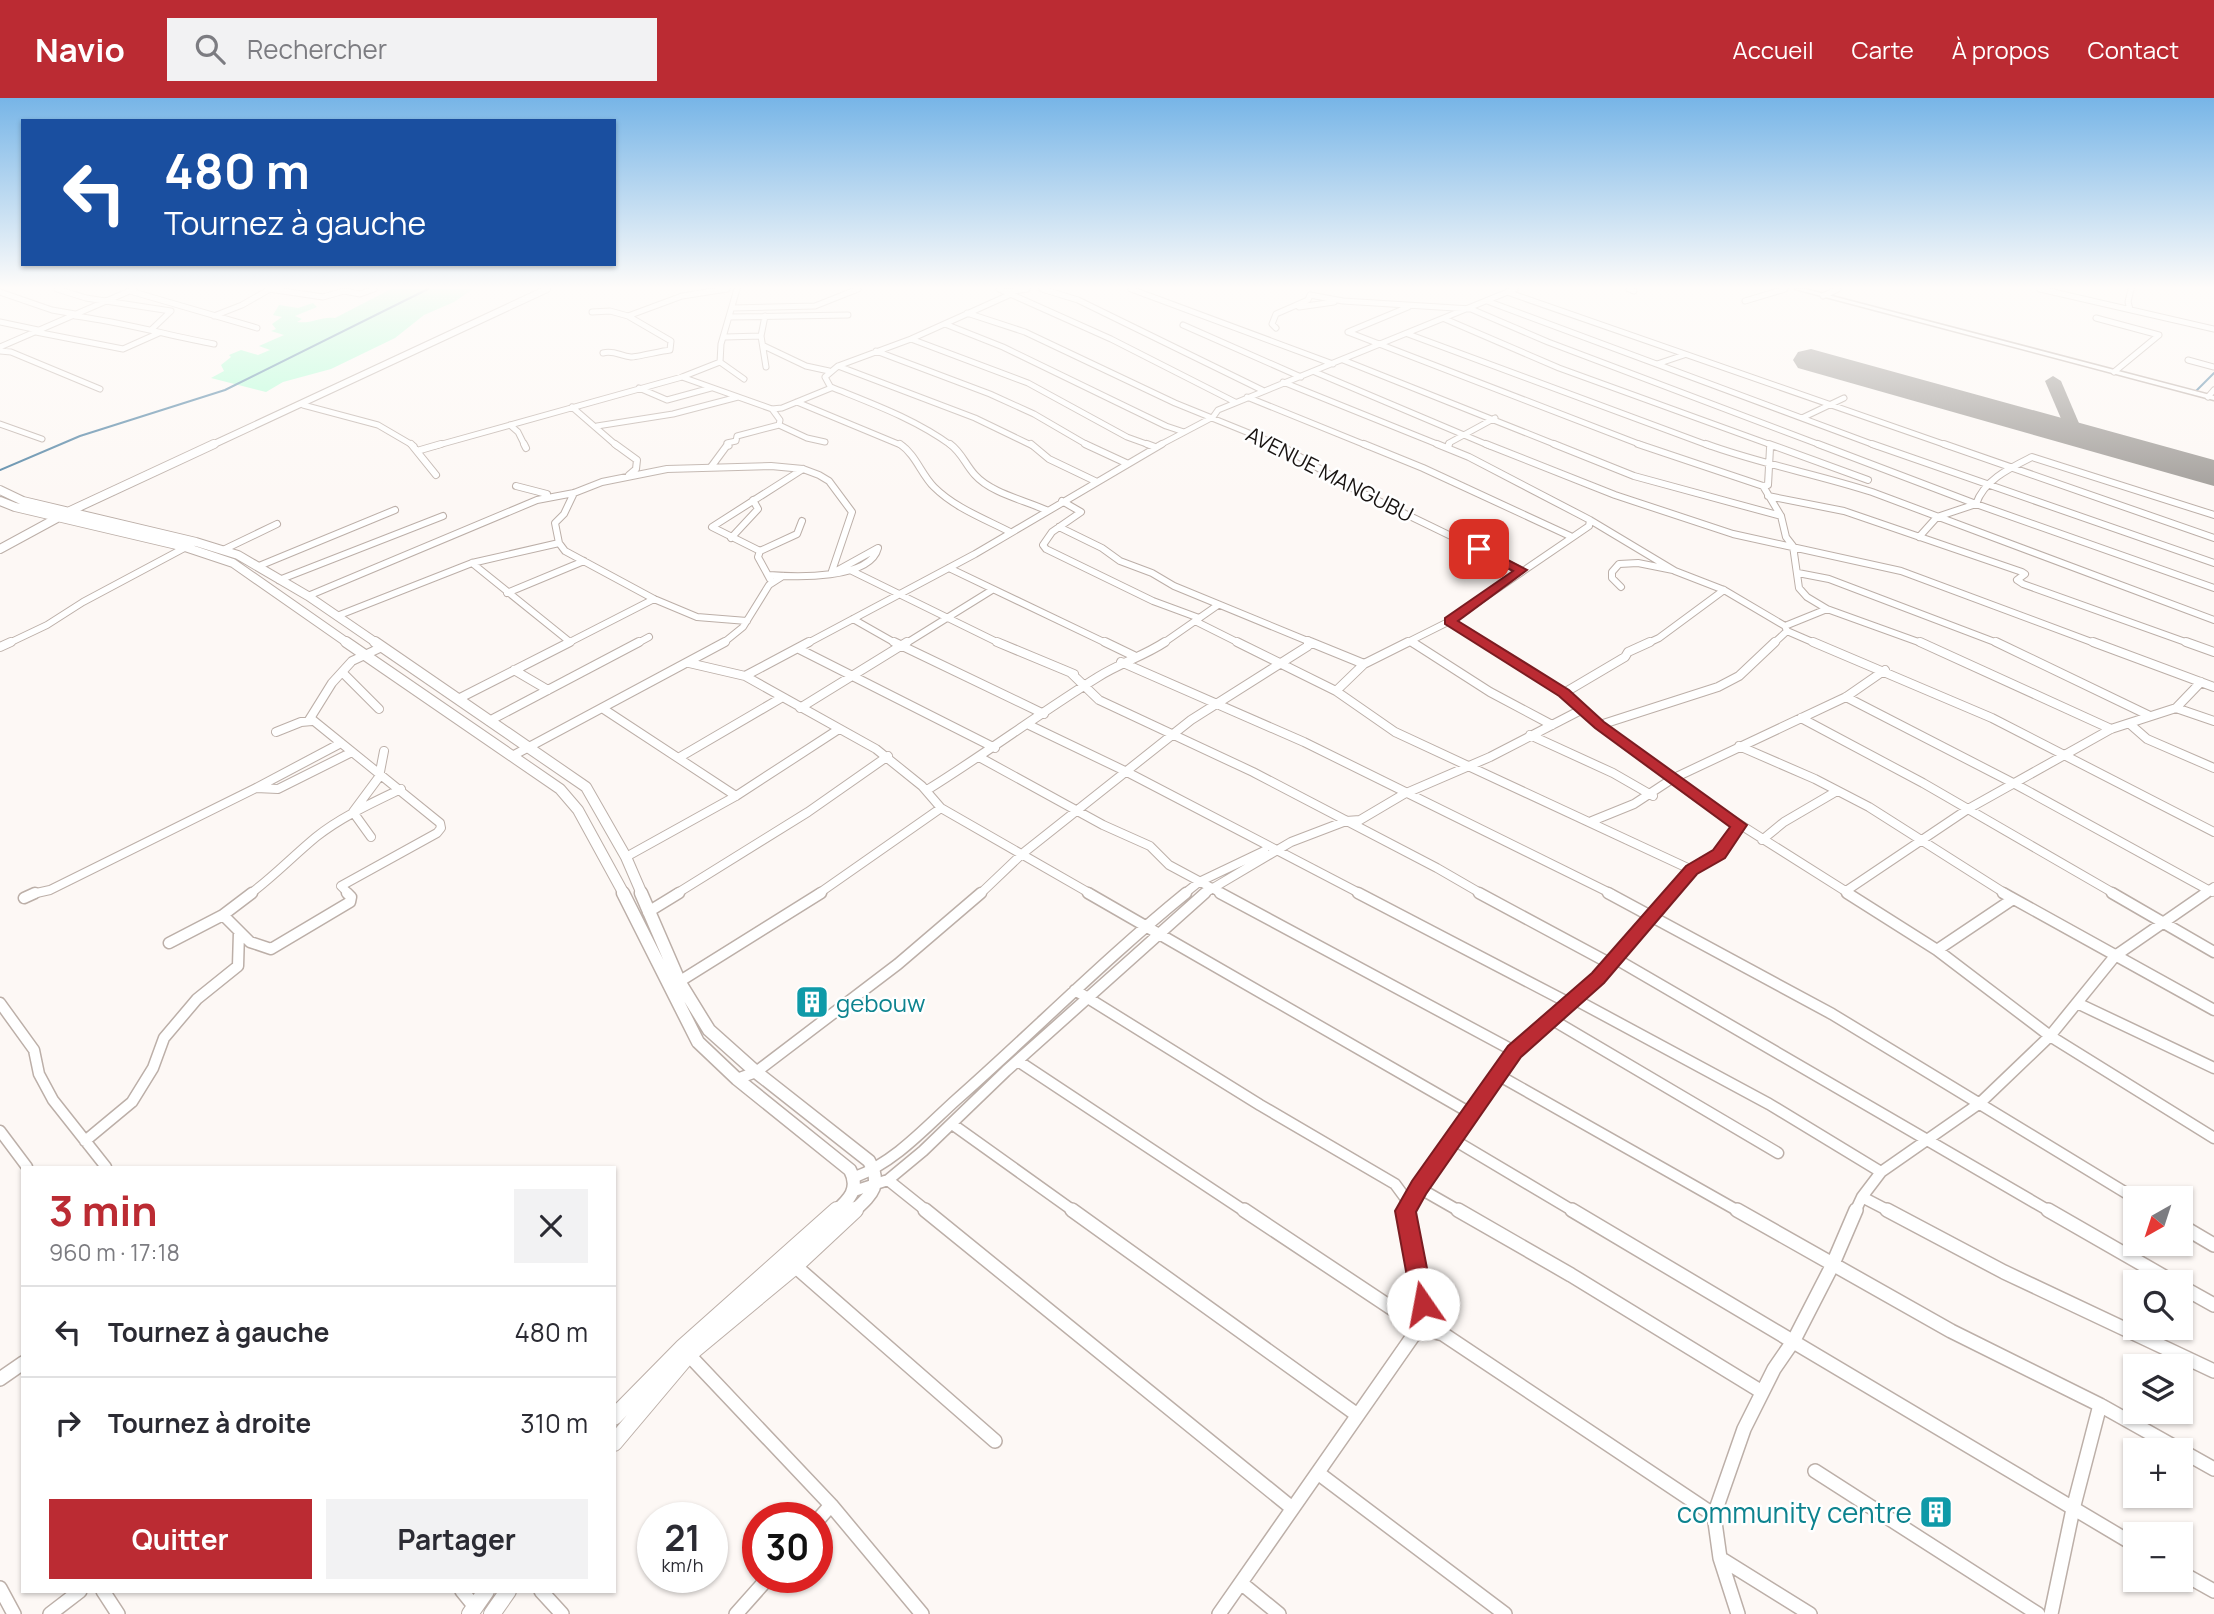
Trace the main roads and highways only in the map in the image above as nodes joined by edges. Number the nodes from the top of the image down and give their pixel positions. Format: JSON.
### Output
{"nodes":[{"id":1,"x":2066,"y":360,"type":"edge"},
{"id":2,"x":2211,"y":398,"type":"edge"}],
"edges":[{"from":1,"to":2,"type":"main road"}]}
